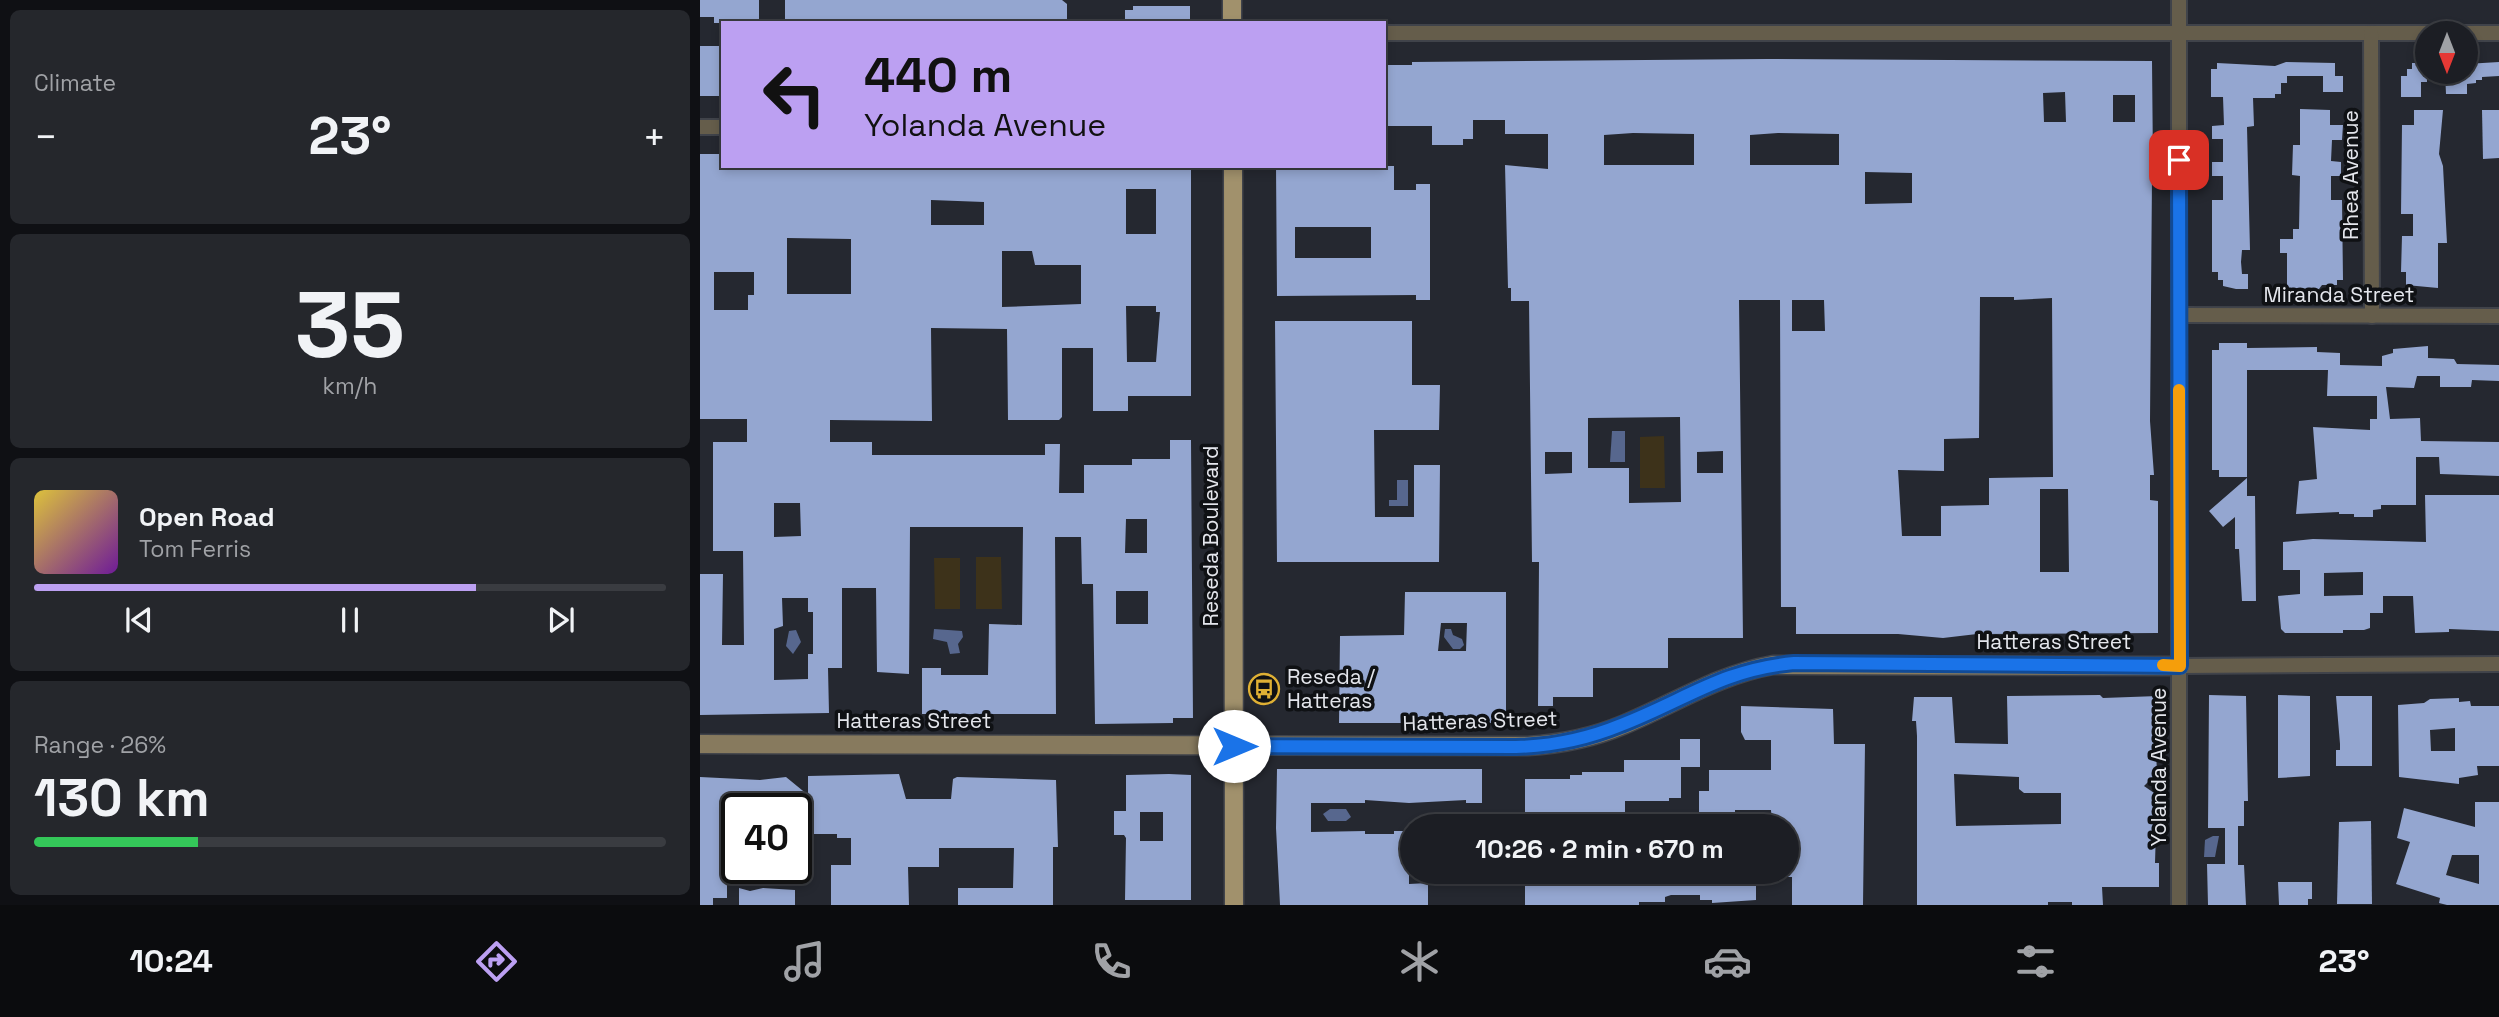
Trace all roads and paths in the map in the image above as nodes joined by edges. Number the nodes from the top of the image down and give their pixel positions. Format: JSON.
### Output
{"nodes":[{"id":1,"x":1232,"y":0,"type":"edge"},
{"id":2,"x":2179,"y":0,"type":"edge"},
{"id":3,"x":1232,"y":21,"type":"edge"},
{"id":4,"x":1386,"y":33,"type":"edge"},
{"id":5,"x":2179,"y":33,"type":"junction"},
{"id":6,"x":2371,"y":33,"type":"junction"},
{"id":7,"x":2499,"y":33,"type":"edge"},
{"id":8,"x":700,"y":127,"type":"edge"},
{"id":9,"x":721,"y":127,"type":"edge"},
{"id":10,"x":1233,"y":168,"type":"edge"},
{"id":11,"x":2179,"y":314,"type":"junction"},
{"id":12,"x":2372,"y":316,"type":"junction"},
{"id":13,"x":2499,"y":316,"type":"edge"},
{"id":14,"x":2499,"y":664,"type":"edge"},
{"id":15,"x":2180,"y":666,"type":"junction"},
{"id":16,"x":700,"y":744,"type":"edge"},
{"id":17,"x":1234,"y":746,"type":"junction"},
{"id":18,"x":1234,"y":905,"type":"edge"},
{"id":19,"x":2179,"y":905,"type":"edge"}],
"edges":[{"from":1,"to":3,"type":"main road"},
{"from":2,"to":5,"type":"street","name":"Yolanda Avenue"},
{"from":4,"to":5,"type":"street"},
{"from":5,"to":6,"type":"street"},
{"from":5,"to":11,"type":"street","name":"Yolanda Avenue"},
{"from":6,"to":7,"type":"street"},
{"from":6,"to":12,"type":"street","name":"Rhea Avenue"},
{"from":8,"to":9,"type":"street"},
{"from":10,"to":17,"type":"main road","name":"Reseda Boulevard"},
{"from":11,"to":12,"type":"street","name":"Miranda Street"},
{"from":11,"to":15,"type":"street","name":"Yolanda Avenue"},
{"from":12,"to":13,"type":"street","name":"Miranda Street"},
{"from":14,"to":15,"type":"street","name":"Hatteras Street"},
{"from":15,"to":17,"type":"street","name":"Hatteras Street"},
{"from":15,"to":19,"type":"street","name":"Yolanda Avenue"},
{"from":16,"to":17,"type":"street","name":"Hatteras Street"},
{"from":17,"to":18,"type":"main road","name":"Reseda Boulevard"}]}
